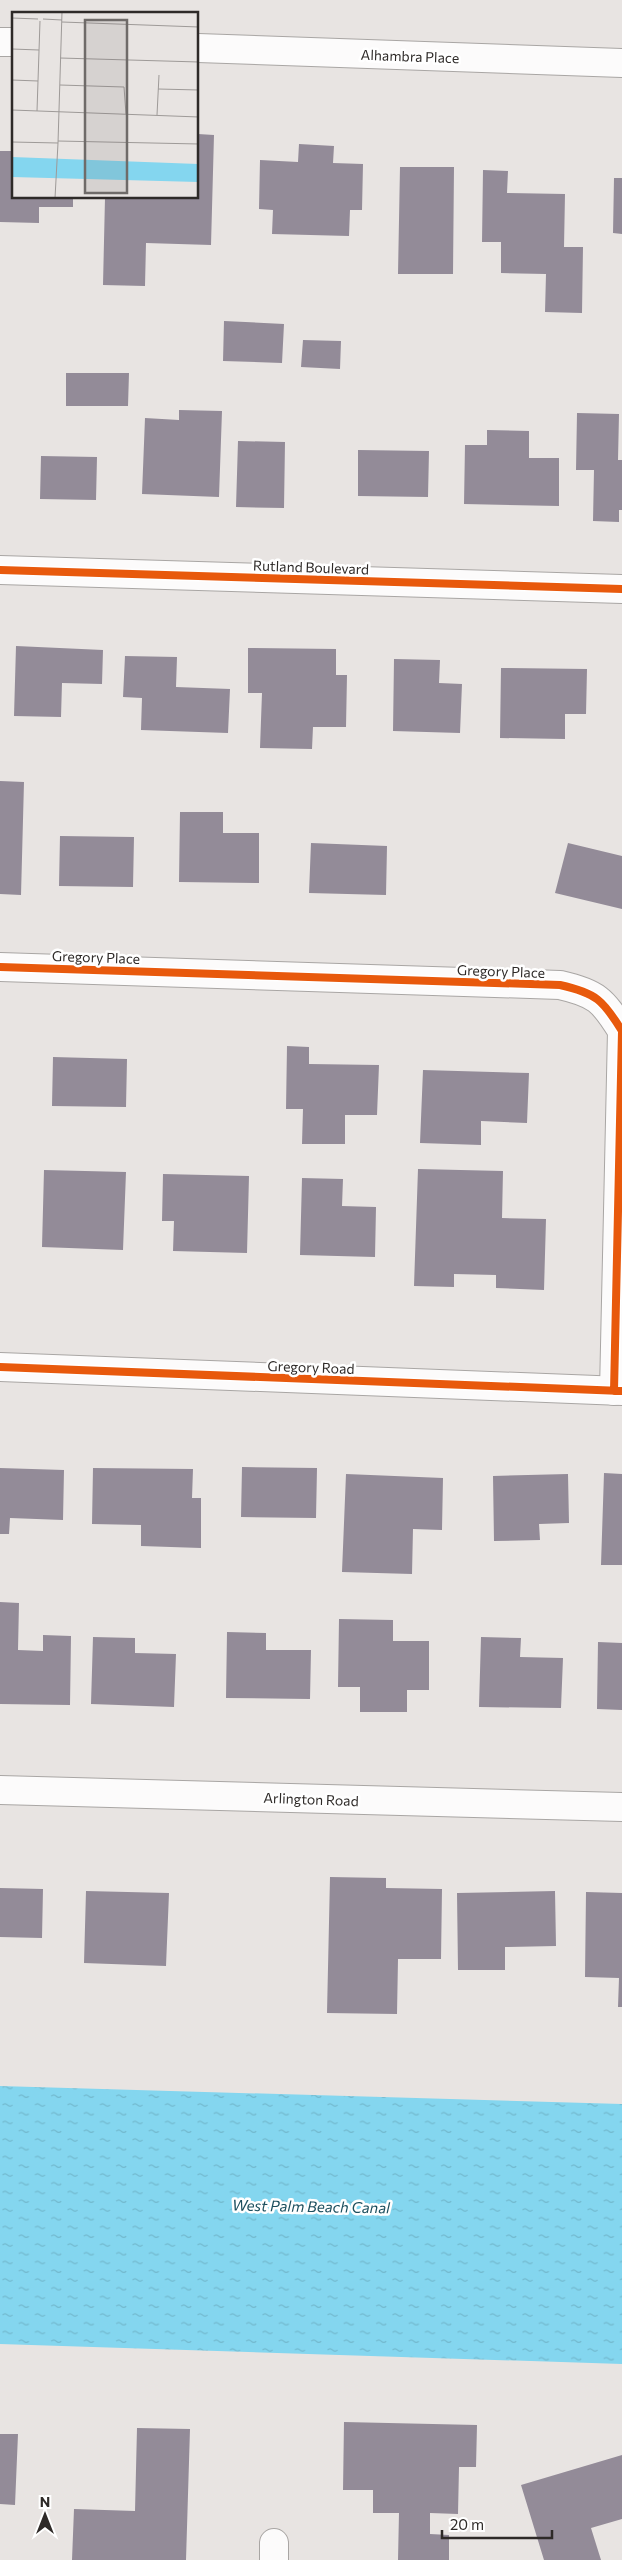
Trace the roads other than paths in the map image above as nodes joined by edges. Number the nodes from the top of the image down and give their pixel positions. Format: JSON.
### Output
{"nodes":[{"id":1,"x":199,"y":48,"type":"edge"},
{"id":2,"x":622,"y":63,"type":"edge"},
{"id":3,"x":0,"y":570,"type":"edge"},
{"id":4,"x":622,"y":589,"type":"edge"},
{"id":5,"x":0,"y":967,"type":"edge"},
{"id":6,"x":0,"y":1367,"type":"edge"},
{"id":7,"x":618,"y":1391,"type":"edge"},
{"id":8,"x":0,"y":1790,"type":"edge"},
{"id":9,"x":622,"y":1807,"type":"edge"}],
"edges":[{"from":1,"to":2,"type":"street","name":"Alhambra Place"},
{"from":3,"to":4,"type":"street","name":"Rutland Boulevard"},
{"from":5,"to":7,"type":"street","name":"Gregory Place"},
{"from":6,"to":7,"type":"street","name":"Gregory Road"},
{"from":8,"to":9,"type":"street","name":"Arlington Road"}]}
